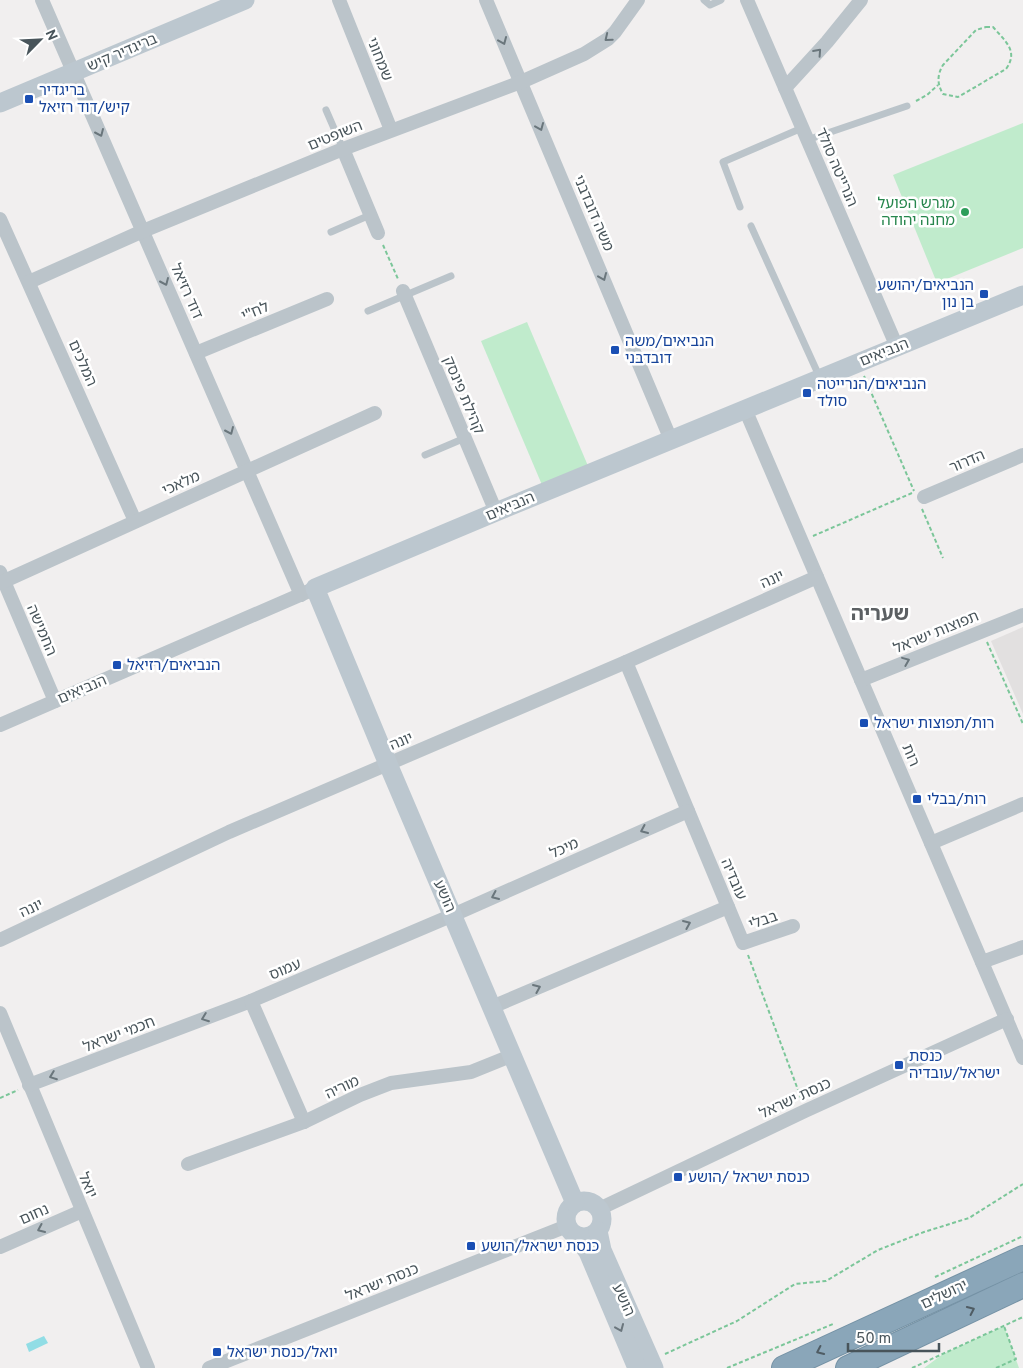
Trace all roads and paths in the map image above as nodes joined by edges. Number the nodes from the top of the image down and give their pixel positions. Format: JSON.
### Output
{"nodes":[{"id":1,"x":42,"y":0,"type":"edge"},
{"id":2,"x":244,"y":0,"type":"edge"},
{"id":3,"x":338,"y":0,"type":"edge"},
{"id":4,"x":486,"y":0,"type":"edge"},
{"id":5,"x":638,"y":0,"type":"edge"},
{"id":6,"x":704,"y":0,"type":"edge"},
{"id":7,"x":721,"y":0,"type":"edge"},
{"id":8,"x":747,"y":0,"type":"edge"},
{"id":9,"x":861,"y":0,"type":"edge"},
{"id":10,"x":73,"y":72,"type":"junction"},
{"id":11,"x":521,"y":82,"type":"junction"},
{"id":12,"x":938,"y":85,"type":"junction"},
{"id":13,"x":785,"y":88,"type":"junction"},
{"id":14,"x":0,"y":103,"type":"edge"},
{"id":15,"x":907,"y":106,"type":"joint"},
{"id":16,"x":326,"y":110,"type":"dead end"},
{"id":17,"x":391,"y":130,"type":"junction"},
{"id":18,"x":805,"y":134,"type":"junction"},
{"id":19,"x":343,"y":149,"type":"junction"},
{"id":20,"x":740,"y":207,"type":"dead end"},
{"id":21,"x":370,"y":214,"type":"junction"},
{"id":22,"x":0,"y":219,"type":"edge"},
{"id":23,"x":751,"y":226,"type":"dead end"},
{"id":24,"x":143,"y":231,"type":"junction"},
{"id":25,"x":331,"y":232,"type":"dead end"},
{"id":26,"x":378,"y":233,"type":"joint"},
{"id":27,"x":451,"y":276,"type":"dead end"},
{"id":28,"x":29,"y":282,"type":"junction"},
{"id":29,"x":404,"y":293,"type":"junction"},
{"id":30,"x":1023,"y":295,"type":"edge"},
{"id":31,"x":327,"y":300,"type":"dead end"},
{"id":32,"x":368,"y":311,"type":"dead end"},
{"id":33,"x":897,"y":347,"type":"junction"},
{"id":34,"x":196,"y":354,"type":"junction"},
{"id":35,"x":858,"y":363,"type":"junction"},
{"id":36,"x":820,"y":378,"type":"junction"},
{"id":37,"x":745,"y":409,"type":"junction"},
{"id":38,"x":375,"y":413,"type":"dead end"},
{"id":39,"x":465,"y":438,"type":"junction"},
{"id":40,"x":671,"y":440,"type":"junction"},
{"id":41,"x":425,"y":455,"type":"dead end"},
{"id":42,"x":1023,"y":455,"type":"edge"},
{"id":43,"x":247,"y":471,"type":"junction"},
{"id":44,"x":920,"y":499,"type":"junction"},
{"id":45,"x":496,"y":512,"type":"junction"},
{"id":46,"x":135,"y":522,"type":"junction"},
{"id":47,"x":802,"y":541,"type":"junction"},
{"id":48,"x":943,"y":558,"type":"dead end"},
{"id":49,"x":817,"y":576,"type":"junction"},
{"id":50,"x":1,"y":579,"type":"edge"},
{"id":51,"x":308,"y":592,"type":"junction"},
{"id":52,"x":1023,"y":615,"type":"edge"},
{"id":53,"x":982,"y":631,"type":"junction"},
{"id":54,"x":626,"y":662,"type":"junction"},
{"id":55,"x":861,"y":680,"type":"junction"},
{"id":56,"x":55,"y":701,"type":"junction"},
{"id":57,"x":1023,"y":724,"type":"edge"},
{"id":58,"x":0,"y":725,"type":"edge"},
{"id":59,"x":388,"y":764,"type":"junction"},
{"id":60,"x":1023,"y":804,"type":"edge"},
{"id":61,"x":688,"y":811,"type":"junction"},
{"id":62,"x":931,"y":843,"type":"junction"},
{"id":63,"x":728,"y":907,"type":"junction"},
{"id":64,"x":453,"y":915,"type":"junction"},
{"id":65,"x":793,"y":926,"type":"dead end"},
{"id":66,"x":0,"y":940,"type":"edge"},
{"id":67,"x":743,"y":944,"type":"junction"},
{"id":68,"x":1023,"y":947,"type":"edge"},
{"id":69,"x":982,"y":962,"type":"junction"},
{"id":70,"x":251,"y":1001,"type":"junction"},
{"id":71,"x":492,"y":1007,"type":"junction"},
{"id":72,"x":0,"y":1013,"type":"edge"},
{"id":73,"x":1007,"y":1019,"type":"junction"},
{"id":74,"x":513,"y":1055,"type":"junction"},
{"id":75,"x":1023,"y":1058,"type":"edge"},
{"id":76,"x":29,"y":1085,"type":"junction"},
{"id":77,"x":0,"y":1098,"type":"edge"},
{"id":78,"x":805,"y":1111,"type":"junction"},
{"id":79,"x":304,"y":1122,"type":"junction"},
{"id":80,"x":188,"y":1164,"type":"dead end"},
{"id":81,"x":1023,"y":1184,"type":"edge"},
{"id":82,"x":575,"y":1203,"type":"junction"},
{"id":83,"x":599,"y":1209,"type":"junction"},
{"id":84,"x":82,"y":1211,"type":"junction"},
{"id":85,"x":598,"y":1230,"type":"junction"},
{"id":86,"x":572,"y":1231,"type":"junction"},
{"id":87,"x":1023,"y":1236,"type":"edge"},
{"id":88,"x":0,"y":1247,"type":"edge"},
{"id":89,"x":1023,"y":1258,"type":"edge"},
{"id":90,"x":935,"y":1277,"type":"dead end"},
{"id":91,"x":1023,"y":1285,"type":"edge"},
{"id":92,"x":1023,"y":1317,"type":"edge"},
{"id":93,"x":838,"y":1322,"type":"dead end"},
{"id":94,"x":1004,"y":1326,"type":"junction"},
{"id":95,"x":648,"y":1365,"type":"edge"},
{"id":96,"x":785,"y":1367,"type":"edge"},
{"id":97,"x":148,"y":1368,"type":"edge"},
{"id":98,"x":209,"y":1368,"type":"edge"},
{"id":99,"x":727,"y":1368,"type":"edge"},
{"id":100,"x":848,"y":1368,"type":"edge"},
{"id":101,"x":912,"y":1368,"type":"edge"},
{"id":102,"x":996,"y":1368,"type":"edge"}],
"edges":[{"from":1,"to":10,"type":"street","name":"דוד רזיאל"},
{"from":2,"to":10,"type":"street","name":"בריגדיר קיש"},
{"from":3,"to":17,"type":"street","name":"שמחוני"},
{"from":4,"to":11,"type":"street","name":"משה דובדבני","one_way":true},
{"from":5,"to":11,"type":"street","name":"השופטים","one_way":true},
{"from":6,"to":7,"type":"lane"},
{"from":8,"to":13,"type":"street","name":"הנרייטה סולד"},
{"from":13,"to":9,"type":"street","one_way":true},
{"from":10,"to":14,"type":"street","name":"בריגדיר קיש"},
{"from":10,"to":24,"type":"street","name":"דוד רזיאל","one_way":true},
{"from":11,"to":17,"type":"street","name":"השופטים"},
{"from":11,"to":40,"type":"street","name":"משה דובדבני","one_way":true},
{"from":12,"to":12,"type":"path"},
{"from":12,"to":15,"type":"path"},
{"from":13,"to":18,"type":"street","name":"הנרייטה סולד"},
{"from":15,"to":18,"type":"lane"},
{"from":16,"to":19,"type":"lane"},
{"from":17,"to":19,"type":"street","name":"השופטים"},
{"from":18,"to":20,"type":"lane"},
{"from":18,"to":33,"type":"street","name":"הנרייטה סולד"},
{"from":19,"to":21,"type":"street"},
{"from":19,"to":24,"type":"street","name":"השופטים"},
{"from":21,"to":25,"type":"lane"},
{"from":21,"to":26,"type":"street"},
{"from":22,"to":28,"type":"street","name":"המלכים"},
{"from":23,"to":36,"type":"lane"},
{"from":24,"to":28,"type":"street","name":"השופטים"},
{"from":24,"to":34,"type":"street","name":"דוד רזיאל","one_way":true},
{"from":26,"to":29,"type":"path"},
{"from":27,"to":29,"type":"lane"},
{"from":28,"to":46,"type":"street","name":"המלכים"},
{"from":29,"to":32,"type":"lane"},
{"from":29,"to":39,"type":"street","name":"קהילת פינסק"},
{"from":30,"to":33,"type":"street","name":"הנביאים"},
{"from":31,"to":34,"type":"street","name":"לח\"י"},
{"from":33,"to":35,"type":"street","name":"הנביאים"},
{"from":34,"to":43,"type":"street","name":"דוד רזיאל","one_way":true},
{"from":35,"to":36,"type":"street","name":"הנביאים"},
{"from":35,"to":44,"type":"path"},
{"from":36,"to":37,"type":"street","name":"הנביאים"},
{"from":37,"to":40,"type":"street","name":"הנביאים"},
{"from":37,"to":47,"type":"street","name":"רות"},
{"from":38,"to":43,"type":"street","name":"מלאכי"},
{"from":39,"to":41,"type":"lane"},
{"from":39,"to":45,"type":"street","name":"קהילת פינסק"},
{"from":40,"to":45,"type":"street","name":"הנביאים"},
{"from":42,"to":44,"type":"street","name":"הדרור"},
{"from":43,"to":46,"type":"street","name":"מלאכי"},
{"from":43,"to":51,"type":"street","name":"דוד רזיאל"},
{"from":44,"to":47,"type":"path"},
{"from":44,"to":48,"type":"path"},
{"from":45,"to":51,"type":"street","name":"הנביאים"},
{"from":46,"to":50,"type":"street","name":"מלאכי"},
{"from":47,"to":49,"type":"street","name":"רות"},
{"from":49,"to":54,"type":"street","name":"יונה"},
{"from":49,"to":55,"type":"street","name":"רות"},
{"from":50,"to":56,"type":"street","name":"החמישה"},
{"from":51,"to":56,"type":"street","name":"הנביאים"},
{"from":51,"to":59,"type":"street","name":"הושע"},
{"from":52,"to":53,"type":"street","name":"תפוצות ישראל"},
{"from":55,"to":53,"type":"street","name":"תפוצות ישראל","one_way":true},
{"from":53,"to":57,"type":"path"},
{"from":54,"to":59,"type":"street","name":"יונה"},
{"from":54,"to":61,"type":"street","name":"עובדיה"},
{"from":55,"to":62,"type":"street","name":"רות"},
{"from":56,"to":58,"type":"street","name":"הנביאים"},
{"from":59,"to":64,"type":"street","name":"הושע"},
{"from":59,"to":66,"type":"street","name":"יונה"},
{"from":60,"to":62,"type":"street"},
{"from":61,"to":63,"type":"street","name":"עובדיה"},
{"from":61,"to":64,"type":"street","name":"מיכל","one_way":true},
{"from":62,"to":69,"type":"street","name":"רות"},
{"from":63,"to":67,"type":"street","name":"עובדיה"},
{"from":71,"to":63,"type":"street","one_way":true},
{"from":64,"to":70,"type":"street","name":"עמוס"},
{"from":64,"to":71,"type":"street","name":"הושע"},
{"from":65,"to":67,"type":"street","name":"בבלי"},
{"from":67,"to":78,"type":"path"},
{"from":68,"to":69,"type":"street"},
{"from":69,"to":73,"type":"street","name":"רות"},
{"from":70,"to":76,"type":"street","name":"חכמי ישראל","one_way":true},
{"from":70,"to":79,"type":"street"},
{"from":71,"to":74,"type":"street","name":"הושע"},
{"from":72,"to":76,"type":"street","name":"יואל"},
{"from":73,"to":75,"type":"street","name":"רות"},
{"from":73,"to":78,"type":"street","name":"כנסת ישראל"},
{"from":74,"to":79,"type":"street","name":"מוריה"},
{"from":74,"to":82,"type":"street","name":"הושע"},
{"from":76,"to":77,"type":"path"},
{"from":76,"to":84,"type":"street","name":"יואל"},
{"from":78,"to":83,"type":"street","name":"כנסת ישראל"},
{"from":79,"to":80,"type":"street","name":"מוריה"},
{"from":81,"to":95,"type":"path"},
{"from":82,"to":83,"type":"street"},
{"from":82,"to":86,"type":"street"},
{"from":83,"to":85,"type":"street"},
{"from":84,"to":88,"type":"street","name":"נחום","one_way":true},
{"from":84,"to":97,"type":"street","name":"יואל"},
{"from":85,"to":86,"type":"street"},
{"from":85,"to":95,"type":"street","name":"הושע"},
{"from":86,"to":95,"type":"street","name":"הושע","one_way":true},
{"from":86,"to":98,"type":"street","name":"כנסת ישראל"},
{"from":87,"to":90,"type":"path"},
{"from":89,"to":96,"type":"highway","name":"ירושלים","one_way":true},
{"from":100,"to":91,"type":"highway","name":"ירושלים","one_way":true},
{"from":92,"to":94,"type":"path"},
{"from":93,"to":99,"type":"path"},
{"from":94,"to":101,"type":"path"},
{"from":94,"to":102,"type":"path"}]}
